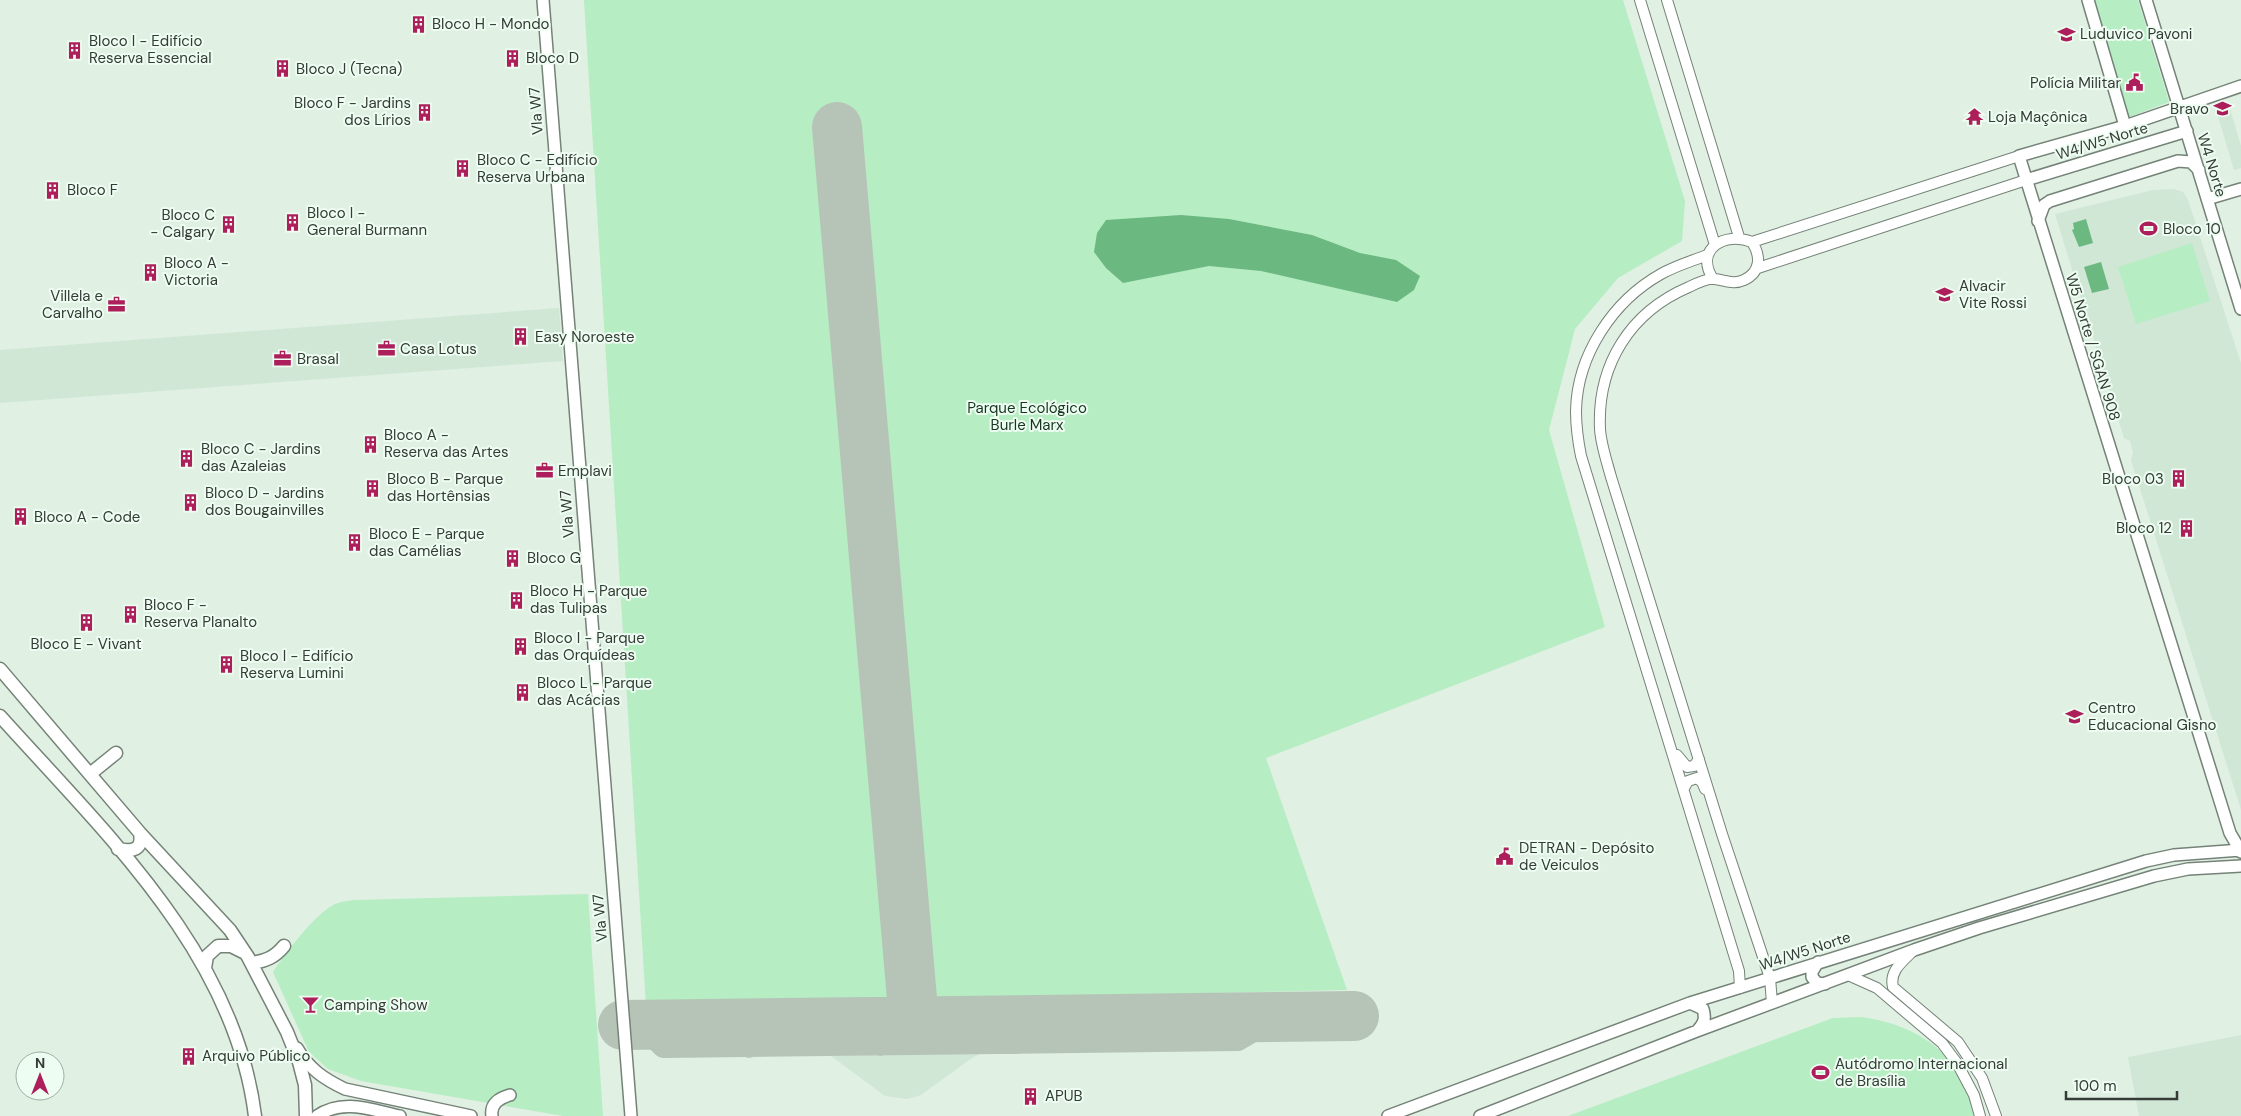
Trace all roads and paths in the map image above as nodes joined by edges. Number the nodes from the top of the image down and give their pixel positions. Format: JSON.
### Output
{"nodes":[{"id":1,"x":543,"y":0,"type":"edge"},
{"id":2,"x":1640,"y":0,"type":"edge"},
{"id":3,"x":1666,"y":0,"type":"edge"},
{"id":4,"x":2088,"y":0,"type":"edge"},
{"id":5,"x":2146,"y":0,"type":"edge"},
{"id":6,"x":2241,"y":86,"type":"edge"},
{"id":7,"x":2180,"y":107,"type":"junction"},
{"id":8,"x":2125,"y":126,"type":"junction"},
{"id":9,"x":2187,"y":131,"type":"junction"},
{"id":10,"x":2019,"y":156,"type":"junction"},
{"id":11,"x":2198,"y":170,"type":"junction"},
{"id":12,"x":2026,"y":180,"type":"junction"},
{"id":13,"x":2241,"y":189,"type":"edge"},
{"id":14,"x":2207,"y":199,"type":"junction"},
{"id":15,"x":2038,"y":221,"type":"junction"},
{"id":16,"x":1739,"y":238,"type":"junction"},
{"id":17,"x":1752,"y":242,"type":"junction"},
{"id":18,"x":1715,"y":245,"type":"junction"},
{"id":19,"x":1707,"y":255,"type":"junction"},
{"id":20,"x":1758,"y":268,"type":"junction"},
{"id":21,"x":1713,"y":278,"type":"junction"},
{"id":22,"x":2241,"y":309,"type":"edge"},
{"id":23,"x":0,"y":669,"type":"edge"},
{"id":24,"x":0,"y":716,"type":"edge"},
{"id":25,"x":1664,"y":724,"type":"junction"},
{"id":26,"x":116,"y":753,"type":"dead end"},
{"id":27,"x":1699,"y":759,"type":"junction"},
{"id":28,"x":90,"y":774,"type":"junction"},
{"id":29,"x":1684,"y":788,"type":"junction"},
{"id":30,"x":140,"y":833,"type":"junction"},
{"id":31,"x":1722,"y":834,"type":"junction"},
{"id":32,"x":118,"y":849,"type":"junction"},
{"id":33,"x":2240,"y":851,"type":"edge"},
{"id":34,"x":2241,"y":866,"type":"edge"},
{"id":35,"x":284,"y":946,"type":"dead end"},
{"id":36,"x":1914,"y":950,"type":"junction"},
{"id":37,"x":250,"y":960,"type":"junction"},
{"id":38,"x":1818,"y":962,"type":"junction"},
{"id":39,"x":205,"y":968,"type":"junction"},
{"id":40,"x":1848,"y":975,"type":"junction"},
{"id":41,"x":1770,"y":978,"type":"junction"},
{"id":42,"x":1825,"y":984,"type":"junction"},
{"id":43,"x":1740,"y":988,"type":"junction"},
{"id":44,"x":1690,"y":1003,"type":"junction"},
{"id":45,"x":1772,"y":1003,"type":"junction"},
{"id":46,"x":1697,"y":1031,"type":"junction"},
{"id":47,"x":287,"y":1032,"type":"junction"},
{"id":48,"x":510,"y":1095,"type":"dead end"},
{"id":49,"x":1410,"y":1112,"type":"edge"},
{"id":50,"x":255,"y":1116,"type":"edge"},
{"id":51,"x":306,"y":1116,"type":"edge"},
{"id":52,"x":317,"y":1116,"type":"edge"},
{"id":53,"x":400,"y":1116,"type":"edge"},
{"id":54,"x":471,"y":1116,"type":"edge"},
{"id":55,"x":492,"y":1116,"type":"edge"},
{"id":56,"x":631,"y":1116,"type":"edge"},
{"id":57,"x":1388,"y":1116,"type":"edge"},
{"id":58,"x":1480,"y":1116,"type":"edge"},
{"id":59,"x":1980,"y":1116,"type":"edge"},
{"id":60,"x":1996,"y":1116,"type":"edge"}],
"edges":[{"from":1,"to":56,"type":"main road","name":"Vla W7"},
{"from":2,"to":18,"type":"street"},
{"from":3,"to":16,"type":"street"},
{"from":4,"to":8,"type":"main road"},
{"from":5,"to":7,"type":"main road","name":"W4 Norte"},
{"from":6,"to":7,"type":"main road"},
{"from":7,"to":8,"type":"main road"},
{"from":7,"to":9,"type":"main road","name":"W4 Norte"},
{"from":8,"to":10,"type":"main road"},
{"from":9,"to":11,"type":"main road","name":"W4 Norte"},
{"from":9,"to":12,"type":"main road","name":"W4/W5 Norte"},
{"from":10,"to":12,"type":"main road","name":"W5 Norte / SGAN 908"},
{"from":10,"to":17,"type":"street"},
{"from":11,"to":14,"type":"main road","name":"W4 Norte"},
{"from":11,"to":15,"type":"main road"},
{"from":12,"to":15,"type":"main road","name":"W5 Norte / SGAN 908"},
{"from":12,"to":20,"type":"street"},
{"from":13,"to":14,"type":"main road"},
{"from":14,"to":22,"type":"main road","name":"W4 Norte"},
{"from":15,"to":33,"type":"main road","name":"W5 Norte / SGAN 908"},
{"from":16,"to":17,"type":"street"},
{"from":16,"to":18,"type":"street"},
{"from":17,"to":20,"type":"street"},
{"from":18,"to":19,"type":"street"},
{"from":19,"to":21,"type":"street"},
{"from":19,"to":25,"type":"street"},
{"from":20,"to":21,"type":"street"},
{"from":21,"to":27,"type":"street"},
{"from":23,"to":28,"type":"main road"},
{"from":24,"to":32,"type":"main road"},
{"from":25,"to":27,"type":"street"},
{"from":25,"to":29,"type":"street"},
{"from":26,"to":28,"type":"main road"},
{"from":27,"to":31,"type":"street"},
{"from":28,"to":30,"type":"main road"},
{"from":29,"to":31,"type":"street"},
{"from":29,"to":43,"type":"street"},
{"from":30,"to":32,"type":"main road"},
{"from":30,"to":37,"type":"main road"},
{"from":31,"to":41,"type":"street"},
{"from":32,"to":39,"type":"main road"},
{"from":33,"to":38,"type":"main road","name":"W4/W5 Norte"},
{"from":34,"to":36,"type":"main road"},
{"from":35,"to":37,"type":"main road"},
{"from":36,"to":40,"type":"main road"},
{"from":36,"to":60,"type":"street"},
{"from":37,"to":39,"type":"main road"},
{"from":37,"to":47,"type":"main road"},
{"from":38,"to":41,"type":"main road","name":"W4/W5 Norte"},
{"from":38,"to":42,"type":"main road"},
{"from":39,"to":50,"type":"main road"},
{"from":40,"to":42,"type":"main road"},
{"from":40,"to":59,"type":"street"},
{"from":41,"to":43,"type":"main road","name":"W4/W5 Norte"},
{"from":41,"to":45,"type":"street"},
{"from":42,"to":45,"type":"main road"},
{"from":43,"to":44,"type":"main road","name":"W4/W5 Norte"},
{"from":44,"to":46,"type":"main road"},
{"from":44,"to":49,"type":"main road","name":"W4/W5 Norte"},
{"from":45,"to":46,"type":"main road"},
{"from":46,"to":58,"type":"main road"},
{"from":47,"to":51,"type":"main road"},
{"from":47,"to":54,"type":"main road"},
{"from":48,"to":55,"type":"main road"},
{"from":49,"to":57,"type":"main road","name":"W4/W5 Norte"},
{"from":52,"to":53,"type":"main road"}]}
